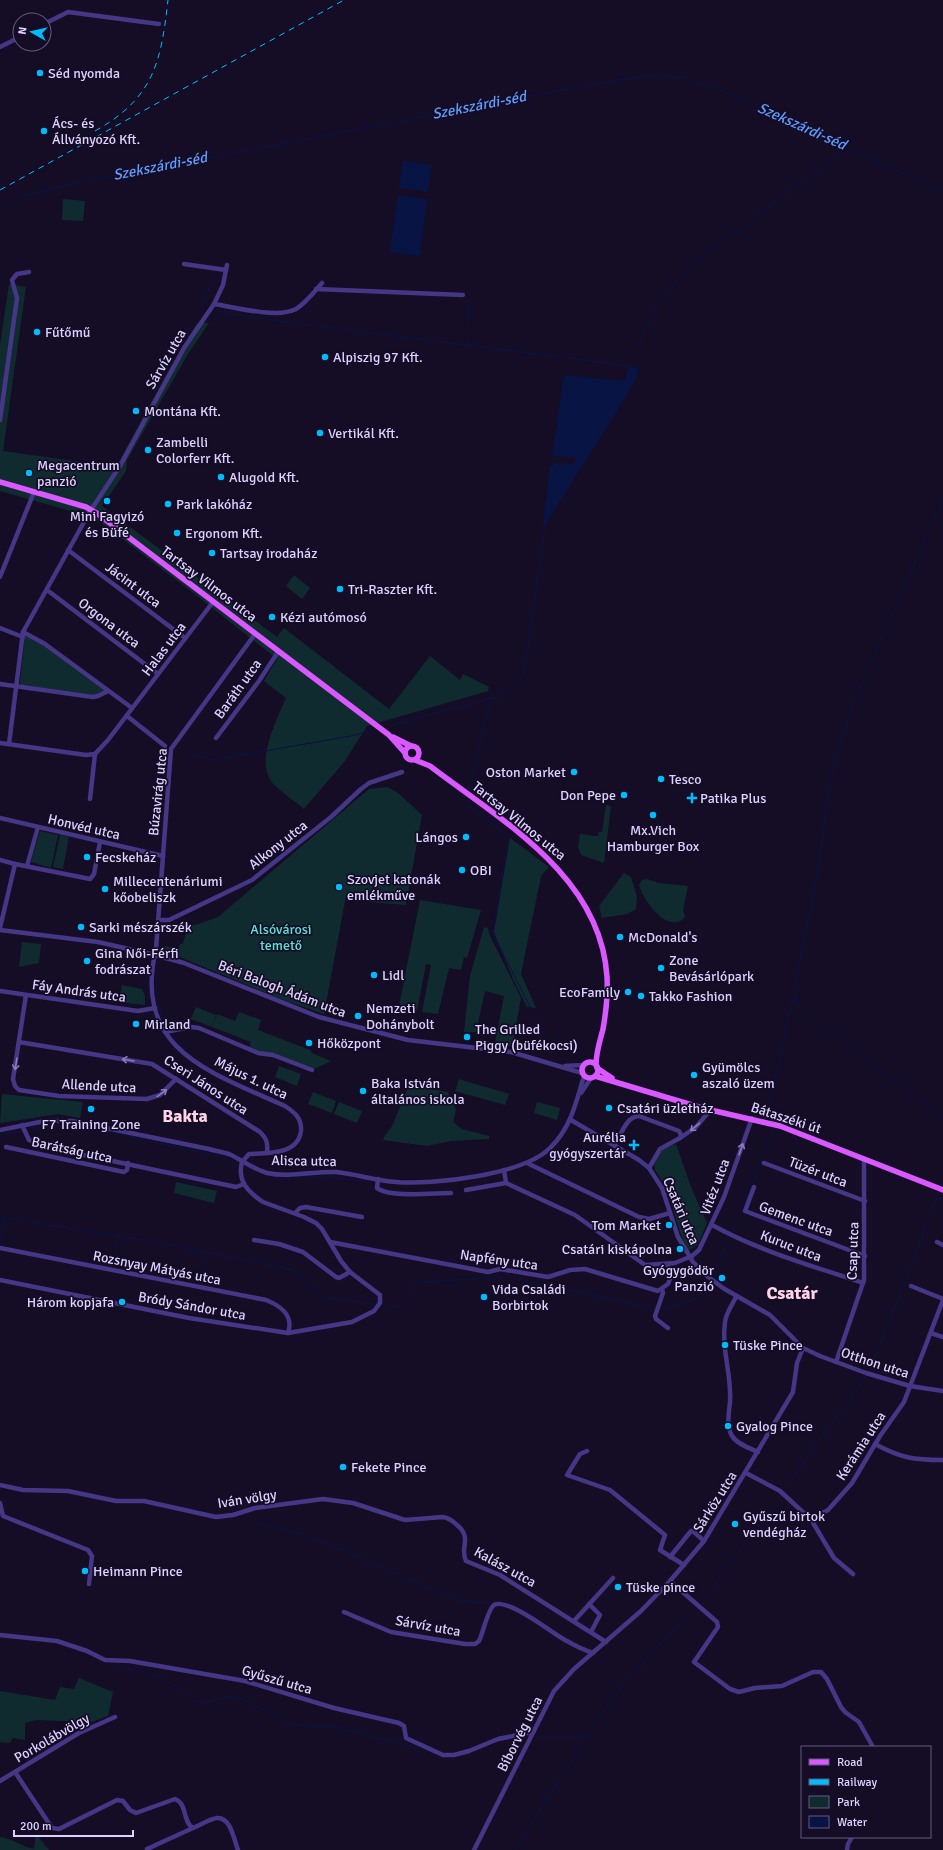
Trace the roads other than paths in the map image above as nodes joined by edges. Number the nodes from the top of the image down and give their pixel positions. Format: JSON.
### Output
{"nodes":[{"id":1,"x":52,"y":20,"type":"edge"},
{"id":2,"x":159,"y":24,"type":"dead end"},
{"id":3,"x":12,"y":41,"type":"edge"},
{"id":4,"x":0,"y":47,"type":"edge"},
{"id":5,"x":184,"y":264,"type":"dead end"},
{"id":6,"x":29,"y":272,"type":"dead end"},
{"id":7,"x":322,"y":282,"type":"dead end"},
{"id":8,"x":316,"y":290,"type":"junction"},
{"id":9,"x":463,"y":295,"type":"dead end"},
{"id":10,"x":214,"y":304,"type":"junction"},
{"id":11,"x":0,"y":420,"type":"edge"},
{"id":12,"x":0,"y":482,"type":"edge"},
{"id":13,"x":34,"y":492,"type":"junction"},
{"id":14,"x":92,"y":510,"type":"junction"},
{"id":15,"x":68,"y":550,"type":"junction"},
{"id":16,"x":0,"y":577,"type":"edge"},
{"id":17,"x":47,"y":590,"type":"junction"},
{"id":18,"x":213,"y":602,"type":"junction"},
{"id":19,"x":0,"y":628,"type":"edge"},
{"id":20,"x":23,"y":634,"type":"junction"},
{"id":21,"x":254,"y":634,"type":"junction"},
{"id":22,"x":185,"y":638,"type":"junction"},
{"id":23,"x":278,"y":652,"type":"junction"},
{"id":24,"x":158,"y":674,"type":"junction"},
{"id":25,"x":0,"y":684,"type":"edge"},
{"id":26,"x":17,"y":686,"type":"junction"},
{"id":27,"x":108,"y":691,"type":"junction"},
{"id":28,"x":132,"y":708,"type":"junction"},
{"id":29,"x":127,"y":716,"type":"junction"},
{"id":30,"x":389,"y":735,"type":"junction"},
{"id":31,"x":216,"y":738,"type":"dead end"},
{"id":32,"x":0,"y":743,"type":"edge"},
{"id":33,"x":9,"y":744,"type":"junction"},
{"id":34,"x":165,"y":746,"type":"dead end"},
{"id":35,"x":411,"y":746,"type":"junction"},
{"id":36,"x":420,"y":752,"type":"junction"},
{"id":37,"x":405,"y":753,"type":"junction"},
{"id":38,"x":95,"y":754,"type":"junction"},
{"id":39,"x":415,"y":760,"type":"junction"},
{"id":40,"x":430,"y":766,"type":"junction"},
{"id":41,"x":402,"y":772,"type":"dead end"},
{"id":42,"x":90,"y":799,"type":"dead end"},
{"id":43,"x":0,"y":818,"type":"edge"},
{"id":44,"x":38,"y":827,"type":"junction"},
{"id":45,"x":100,"y":842,"type":"junction"},
{"id":46,"x":163,"y":856,"type":"junction"},
{"id":47,"x":0,"y":860,"type":"edge"},
{"id":48,"x":16,"y":864,"type":"junction"},
{"id":49,"x":27,"y":866,"type":"junction"},
{"id":50,"x":158,"y":920,"type":"junction"},
{"id":51,"x":0,"y":929,"type":"edge"},
{"id":52,"x":155,"y":955,"type":"junction"},
{"id":53,"x":0,"y":991,"type":"edge"},
{"id":54,"x":26,"y":995,"type":"junction"},
{"id":55,"x":155,"y":1008,"type":"junction"},
{"id":56,"x":165,"y":1032,"type":"junction"},
{"id":57,"x":19,"y":1042,"type":"junction"},
{"id":58,"x":599,"y":1043,"type":"junction"},
{"id":59,"x":585,"y":1064,"type":"junction"},
{"id":60,"x":558,"y":1066,"type":"junction"},
{"id":61,"x":597,"y":1066,"type":"junction"},
{"id":62,"x":312,"y":1070,"type":"dead end"},
{"id":63,"x":583,"y":1074,"type":"junction"},
{"id":64,"x":593,"y":1077,"type":"junction"},
{"id":65,"x":176,"y":1079,"type":"junction"},
{"id":66,"x":617,"y":1082,"type":"junction"},
{"id":67,"x":578,"y":1098,"type":"junction"},
{"id":68,"x":707,"y":1114,"type":"dead end"},
{"id":69,"x":752,"y":1118,"type":"junction"},
{"id":70,"x":571,"y":1120,"type":"junction"},
{"id":71,"x":22,"y":1125,"type":"junction"},
{"id":72,"x":0,"y":1130,"type":"edge"},
{"id":73,"x":680,"y":1138,"type":"junction"},
{"id":74,"x":614,"y":1145,"type":"junction"},
{"id":75,"x":6,"y":1147,"type":"dead end"},
{"id":76,"x":267,"y":1153,"type":"junction"},
{"id":77,"x":864,"y":1160,"type":"junction"},
{"id":78,"x":242,"y":1162,"type":"junction"},
{"id":79,"x":764,"y":1162,"type":"dead end"},
{"id":80,"x":527,"y":1163,"type":"junction"},
{"id":81,"x":128,"y":1164,"type":"junction"},
{"id":82,"x":649,"y":1168,"type":"junction"},
{"id":83,"x":504,"y":1170,"type":"junction"},
{"id":84,"x":378,"y":1179,"type":"junction"},
{"id":85,"x":506,"y":1183,"type":"junction"},
{"id":86,"x":244,"y":1184,"type":"junction"},
{"id":87,"x":754,"y":1187,"type":"dead end"},
{"id":88,"x":466,"y":1190,"type":"dead end"},
{"id":89,"x":943,"y":1190,"type":"edge"},
{"id":90,"x":451,"y":1192,"type":"dead end"},
{"id":91,"x":865,"y":1201,"type":"junction"},
{"id":92,"x":295,"y":1213,"type":"junction"},
{"id":93,"x":670,"y":1214,"type":"junction"},
{"id":94,"x":362,"y":1217,"type":"dead end"},
{"id":95,"x":712,"y":1225,"type":"junction"},
{"id":96,"x":254,"y":1240,"type":"dead end"},
{"id":97,"x":330,"y":1242,"type":"junction"},
{"id":98,"x":937,"y":1242,"type":"dead end"},
{"id":99,"x":943,"y":1245,"type":"edge"},
{"id":100,"x":0,"y":1248,"type":"edge"},
{"id":101,"x":865,"y":1256,"type":"junction"},
{"id":102,"x":689,"y":1257,"type":"junction"},
{"id":103,"x":668,"y":1265,"type":"junction"},
{"id":104,"x":350,"y":1272,"type":"junction"},
{"id":105,"x":0,"y":1280,"type":"edge"},
{"id":106,"x":863,"y":1283,"type":"junction"},
{"id":107,"x":911,"y":1286,"type":"dead end"},
{"id":108,"x":662,"y":1289,"type":"junction"},
{"id":109,"x":736,"y":1297,"type":"junction"},
{"id":110,"x":943,"y":1300,"type":"edge"},
{"id":111,"x":668,"y":1328,"type":"dead end"},
{"id":112,"x":288,"y":1333,"type":"junction"},
{"id":113,"x":931,"y":1333,"type":"junction"},
{"id":114,"x":943,"y":1337,"type":"edge"},
{"id":115,"x":803,"y":1348,"type":"junction"},
{"id":116,"x":836,"y":1362,"type":"junction"},
{"id":117,"x":910,"y":1386,"type":"junction"},
{"id":118,"x":943,"y":1391,"type":"edge"},
{"id":119,"x":875,"y":1444,"type":"junction"},
{"id":120,"x":587,"y":1451,"type":"dead end"},
{"id":121,"x":758,"y":1452,"type":"junction"},
{"id":122,"x":943,"y":1460,"type":"edge"},
{"id":123,"x":746,"y":1473,"type":"junction"},
{"id":124,"x":0,"y":1485,"type":"edge"},
{"id":125,"x":0,"y":1503,"type":"edge"},
{"id":126,"x":809,"y":1516,"type":"junction"},
{"id":127,"x":448,"y":1518,"type":"joint"},
{"id":128,"x":704,"y":1541,"type":"junction"},
{"id":129,"x":670,"y":1557,"type":"junction"},
{"id":130,"x":684,"y":1565,"type":"junction"},
{"id":131,"x":853,"y":1574,"type":"dead end"},
{"id":132,"x":613,"y":1578,"type":"dead end"},
{"id":133,"x":670,"y":1581,"type":"junction"},
{"id":134,"x":89,"y":1584,"type":"dead end"},
{"id":135,"x":589,"y":1604,"type":"junction"},
{"id":136,"x":344,"y":1612,"type":"dead end"},
{"id":137,"x":574,"y":1622,"type":"junction"},
{"id":138,"x":591,"y":1632,"type":"junction"},
{"id":139,"x":0,"y":1635,"type":"edge"},
{"id":140,"x":606,"y":1642,"type":"junction"},
{"id":141,"x":593,"y":1653,"type":"junction"},
{"id":142,"x":115,"y":1717,"type":"dead end"},
{"id":143,"x":532,"y":1732,"type":"junction"},
{"id":144,"x":872,"y":1746,"type":"edge"},
{"id":145,"x":15,"y":1772,"type":"junction"},
{"id":146,"x":0,"y":1781,"type":"edge"},
{"id":147,"x":193,"y":1828,"type":"junction"},
{"id":148,"x":851,"y":1838,"type":"edge"},
{"id":149,"x":147,"y":1849,"type":"dead end"},
{"id":150,"x":238,"y":1850,"type":"edge"},
{"id":151,"x":474,"y":1850,"type":"edge"},
{"id":152,"x":847,"y":1850,"type":"edge"}],
"edges":[{"from":1,"to":2,"type":"street"},
{"from":3,"to":4,"type":"street"},
{"from":5,"to":10,"type":"street","name":"Sárvíz utca"},
{"from":6,"to":11,"type":"street"},
{"from":7,"to":8,"type":"street"},
{"from":8,"to":9,"type":"street"},
{"from":8,"to":10,"type":"street"},
{"from":10,"to":14,"type":"street","name":"Sárvíz utca"},
{"from":12,"to":13,"type":"main road","name":"Tartsay Vilmos utca"},
{"from":13,"to":14,"type":"main road","name":"Tartsay Vilmos utca"},
{"from":13,"to":16,"type":"street"},
{"from":14,"to":15,"type":"street","name":"Sárvíz utca"},
{"from":14,"to":18,"type":"main road","name":"Tartsay Vilmos utca"},
{"from":15,"to":17,"type":"street","name":"Sárvíz utca"},
{"from":15,"to":22,"type":"street","name":"Jácint utca"},
{"from":17,"to":20,"type":"street","name":"Sárvíz utca"},
{"from":17,"to":24,"type":"street","name":"Orgona utca"},
{"from":18,"to":21,"type":"main road","name":"Tartsay Vilmos utca"},
{"from":18,"to":22,"type":"street","name":"Halas utca"},
{"from":19,"to":20,"type":"street"},
{"from":20,"to":26,"type":"street"},
{"from":20,"to":27,"type":"street"},
{"from":21,"to":23,"type":"main road","name":"Tartsay Vilmos utca"},
{"from":21,"to":46,"type":"street","name":"Búzavirág utca"},
{"from":22,"to":24,"type":"street","name":"Halas utca"},
{"from":23,"to":30,"type":"main road","name":"Tartsay Vilmos utca"},
{"from":23,"to":31,"type":"street","name":"Baráth utca"},
{"from":24,"to":28,"type":"street","name":"Halas utca"},
{"from":25,"to":26,"type":"street"},
{"from":26,"to":27,"type":"street"},
{"from":26,"to":33,"type":"street"},
{"from":27,"to":28,"type":"street"},
{"from":28,"to":29,"type":"street","name":"Halas utca"},
{"from":29,"to":34,"type":"street"},
{"from":29,"to":38,"type":"street","name":"Halas utca"},
{"from":30,"to":35,"type":"main road"},
{"from":30,"to":37,"type":"main road"},
{"from":32,"to":33,"type":"street"},
{"from":33,"to":38,"type":"street"},
{"from":35,"to":36,"type":"main road"},
{"from":35,"to":37,"type":"main road"},
{"from":36,"to":39,"type":"main road"},
{"from":36,"to":40,"type":"main road"},
{"from":37,"to":39,"type":"main road"},
{"from":38,"to":42,"type":"street"},
{"from":39,"to":40,"type":"main road"},
{"from":40,"to":58,"type":"main road","name":"Tartsay Vilmos utca"},
{"from":41,"to":50,"type":"street","name":"Alkony utca"},
{"from":43,"to":44,"type":"street","name":"Honvéd utca"},
{"from":44,"to":45,"type":"street","name":"Honvéd utca"},
{"from":44,"to":49,"type":"street"},
{"from":45,"to":46,"type":"street","name":"Honvéd utca"},
{"from":45,"to":49,"type":"street"},
{"from":46,"to":50,"type":"street","name":"Búzavirág utca"},
{"from":47,"to":48,"type":"street"},
{"from":48,"to":49,"type":"street"},
{"from":48,"to":51,"type":"street"},
{"from":50,"to":52,"type":"street","name":"Búzavirág utca"},
{"from":51,"to":52,"type":"street","name":"Béri Balogh Ádám utca"},
{"from":52,"to":55,"type":"street","name":"Május 1. utca"},
{"from":52,"to":60,"type":"street","name":"Béri Balogh Ádám utca"},
{"from":53,"to":54,"type":"street","name":"Fáy András utca"},
{"from":54,"to":55,"type":"street","name":"Fáy András utca"},
{"from":54,"to":57,"type":"street"},
{"from":55,"to":56,"type":"street","name":"Május 1. utca"},
{"from":56,"to":62,"type":"street","name":"Május 1. utca"},
{"from":56,"to":76,"type":"street","name":"Május 1. utca"},
{"from":65,"to":57,"type":"street","name":"Cseri János utca","one_way":true},
{"from":57,"to":65,"type":"street","name":"Allende utca","one_way":true},
{"from":58,"to":59,"type":"main road"},
{"from":58,"to":61,"type":"main road","name":"Tartsay Vilmos utca"},
{"from":59,"to":60,"type":"street","name":"Béri Balogh Ádám utca"},
{"from":59,"to":61,"type":"main road"},
{"from":59,"to":63,"type":"main road"},
{"from":60,"to":63,"type":"street","name":"Béri Balogh Ádám utca"},
{"from":61,"to":64,"type":"main road","name":"Tartsay Vilmos utca"},
{"from":61,"to":66,"type":"main road"},
{"from":63,"to":64,"type":"main road","name":"Bátaszéki út"},
{"from":63,"to":67,"type":"street","name":"Alisca utca"},
{"from":64,"to":66,"type":"main road","name":"Bátaszéki út"},
{"from":64,"to":67,"type":"street","name":"Alisca utca"},
{"from":65,"to":76,"type":"street","name":"Cseri János utca"},
{"from":66,"to":69,"type":"main road","name":"Bátaszéki út"},
{"from":67,"to":70,"type":"street","name":"Alisca utca"},
{"from":68,"to":73,"type":"street","one_way":true},
{"from":69,"to":77,"type":"main road","name":"Bátaszéki út"},
{"from":95,"to":69,"type":"street","name":"Vitéz utca","one_way":true},
{"from":70,"to":74,"type":"street","name":"Csatári utca"},
{"from":70,"to":80,"type":"street","name":"Alisca utca"},
{"from":71,"to":72,"type":"street","name":"Alisca utca"},
{"from":71,"to":78,"type":"street","name":"Alisca utca"},
{"from":71,"to":81,"type":"street","name":"Barátság utca"},
{"from":73,"to":74,"type":"street"},
{"from":73,"to":82,"type":"street"},
{"from":74,"to":82,"type":"street","name":"Csatári utca"},
{"from":75,"to":81,"type":"street","name":"Barátság utca"},
{"from":76,"to":78,"type":"street","name":"Május 1. utca"},
{"from":77,"to":89,"type":"main road","name":"Bátaszéki út"},
{"from":77,"to":91,"type":"street","name":"Csap utca"},
{"from":78,"to":84,"type":"street","name":"Alisca utca"},
{"from":78,"to":86,"type":"street"},
{"from":79,"to":91,"type":"street","name":"Tüzér utca"},
{"from":80,"to":83,"type":"street","name":"Alisca utca"},
{"from":80,"to":93,"type":"street"},
{"from":81,"to":86,"type":"street","name":"Barátság utca"},
{"from":82,"to":93,"type":"street","name":"Csatári utca"},
{"from":83,"to":84,"type":"street","name":"Alisca utca"},
{"from":83,"to":85,"type":"street"},
{"from":84,"to":90,"type":"street"},
{"from":85,"to":88,"type":"street"},
{"from":85,"to":103,"type":"street"},
{"from":86,"to":92,"type":"street"},
{"from":87,"to":101,"type":"street","name":"Gemenc utca"},
{"from":91,"to":101,"type":"street","name":"Csap utca"},
{"from":92,"to":94,"type":"street"},
{"from":92,"to":97,"type":"street"},
{"from":93,"to":102,"type":"street","name":"Csatári utca"},
{"from":95,"to":102,"type":"street","name":"Vitéz utca"},
{"from":95,"to":106,"type":"street","name":"Kuruc utca"},
{"from":96,"to":104,"type":"street"},
{"from":97,"to":104,"type":"street"},
{"from":97,"to":108,"type":"street","name":"Napfény utca"},
{"from":98,"to":99,"type":"street"},
{"from":100,"to":112,"type":"street","name":"Rozsnyay Mátyás utca"},
{"from":101,"to":106,"type":"street","name":"Csap utca"},
{"from":102,"to":103,"type":"street"},
{"from":102,"to":109,"type":"street","name":"Csatári utca"},
{"from":103,"to":108,"type":"street"},
{"from":104,"to":112,"type":"street","name":"Bródy Sándor utca"},
{"from":105,"to":112,"type":"street","name":"Bródy Sándor utca"},
{"from":106,"to":116,"type":"street","name":"Csap utca"},
{"from":107,"to":110,"type":"street","name":"Kerámia utca"},
{"from":108,"to":111,"type":"street"},
{"from":109,"to":115,"type":"street","name":"Csatári utca"},
{"from":109,"to":121,"type":"street"},
{"from":110,"to":113,"type":"street","name":"Kerámia utca"},
{"from":113,"to":114,"type":"street"},
{"from":113,"to":117,"type":"street","name":"Kerámia utca"},
{"from":115,"to":116,"type":"street","name":"Otthon utca"},
{"from":115,"to":121,"type":"street","name":"Sárköz utca"},
{"from":116,"to":117,"type":"street","name":"Otthon utca"},
{"from":117,"to":118,"type":"street","name":"Otthon utca"},
{"from":117,"to":119,"type":"street","name":"Kerámia utca"},
{"from":119,"to":122,"type":"street"},
{"from":119,"to":126,"type":"street","name":"Kerámia utca"},
{"from":120,"to":129,"type":"street"},
{"from":121,"to":123,"type":"street","name":"Sárköz utca"},
{"from":123,"to":126,"type":"street"},
{"from":123,"to":128,"type":"street","name":"Sárköz utca"},
{"from":124,"to":127,"type":"street","name":"Iván völgy"},
{"from":125,"to":134,"type":"street"},
{"from":126,"to":131,"type":"street"},
{"from":127,"to":137,"type":"street","name":"Kalász utca"},
{"from":128,"to":129,"type":"street"},
{"from":128,"to":130,"type":"street","name":"Sárköz utca"},
{"from":129,"to":130,"type":"street"},
{"from":130,"to":133,"type":"street","name":"Sárköz utca"},
{"from":132,"to":135,"type":"street"},
{"from":133,"to":140,"type":"street","name":"Sárköz utca"},
{"from":133,"to":144,"type":"street"},
{"from":135,"to":137,"type":"street"},
{"from":135,"to":138,"type":"street"},
{"from":136,"to":141,"type":"street","name":"Sárvíz utca"},
{"from":137,"to":138,"type":"street","name":"Kalász utca"},
{"from":138,"to":140,"type":"street","name":"Kalász utca"},
{"from":139,"to":143,"type":"street","name":"Gyűszű utca"},
{"from":140,"to":141,"type":"street","name":"Bíborvég utca"},
{"from":141,"to":143,"type":"street","name":"Bíborvég utca"},
{"from":142,"to":145,"type":"street","name":"Porkolábvölgy"},
{"from":143,"to":151,"type":"street","name":"Bíborvég utca"},
{"from":145,"to":146,"type":"street","name":"Porkolábvölgy"},
{"from":145,"to":147,"type":"street"},
{"from":147,"to":149,"type":"street"},
{"from":147,"to":150,"type":"street"},
{"from":148,"to":152,"type":"street"}]}
